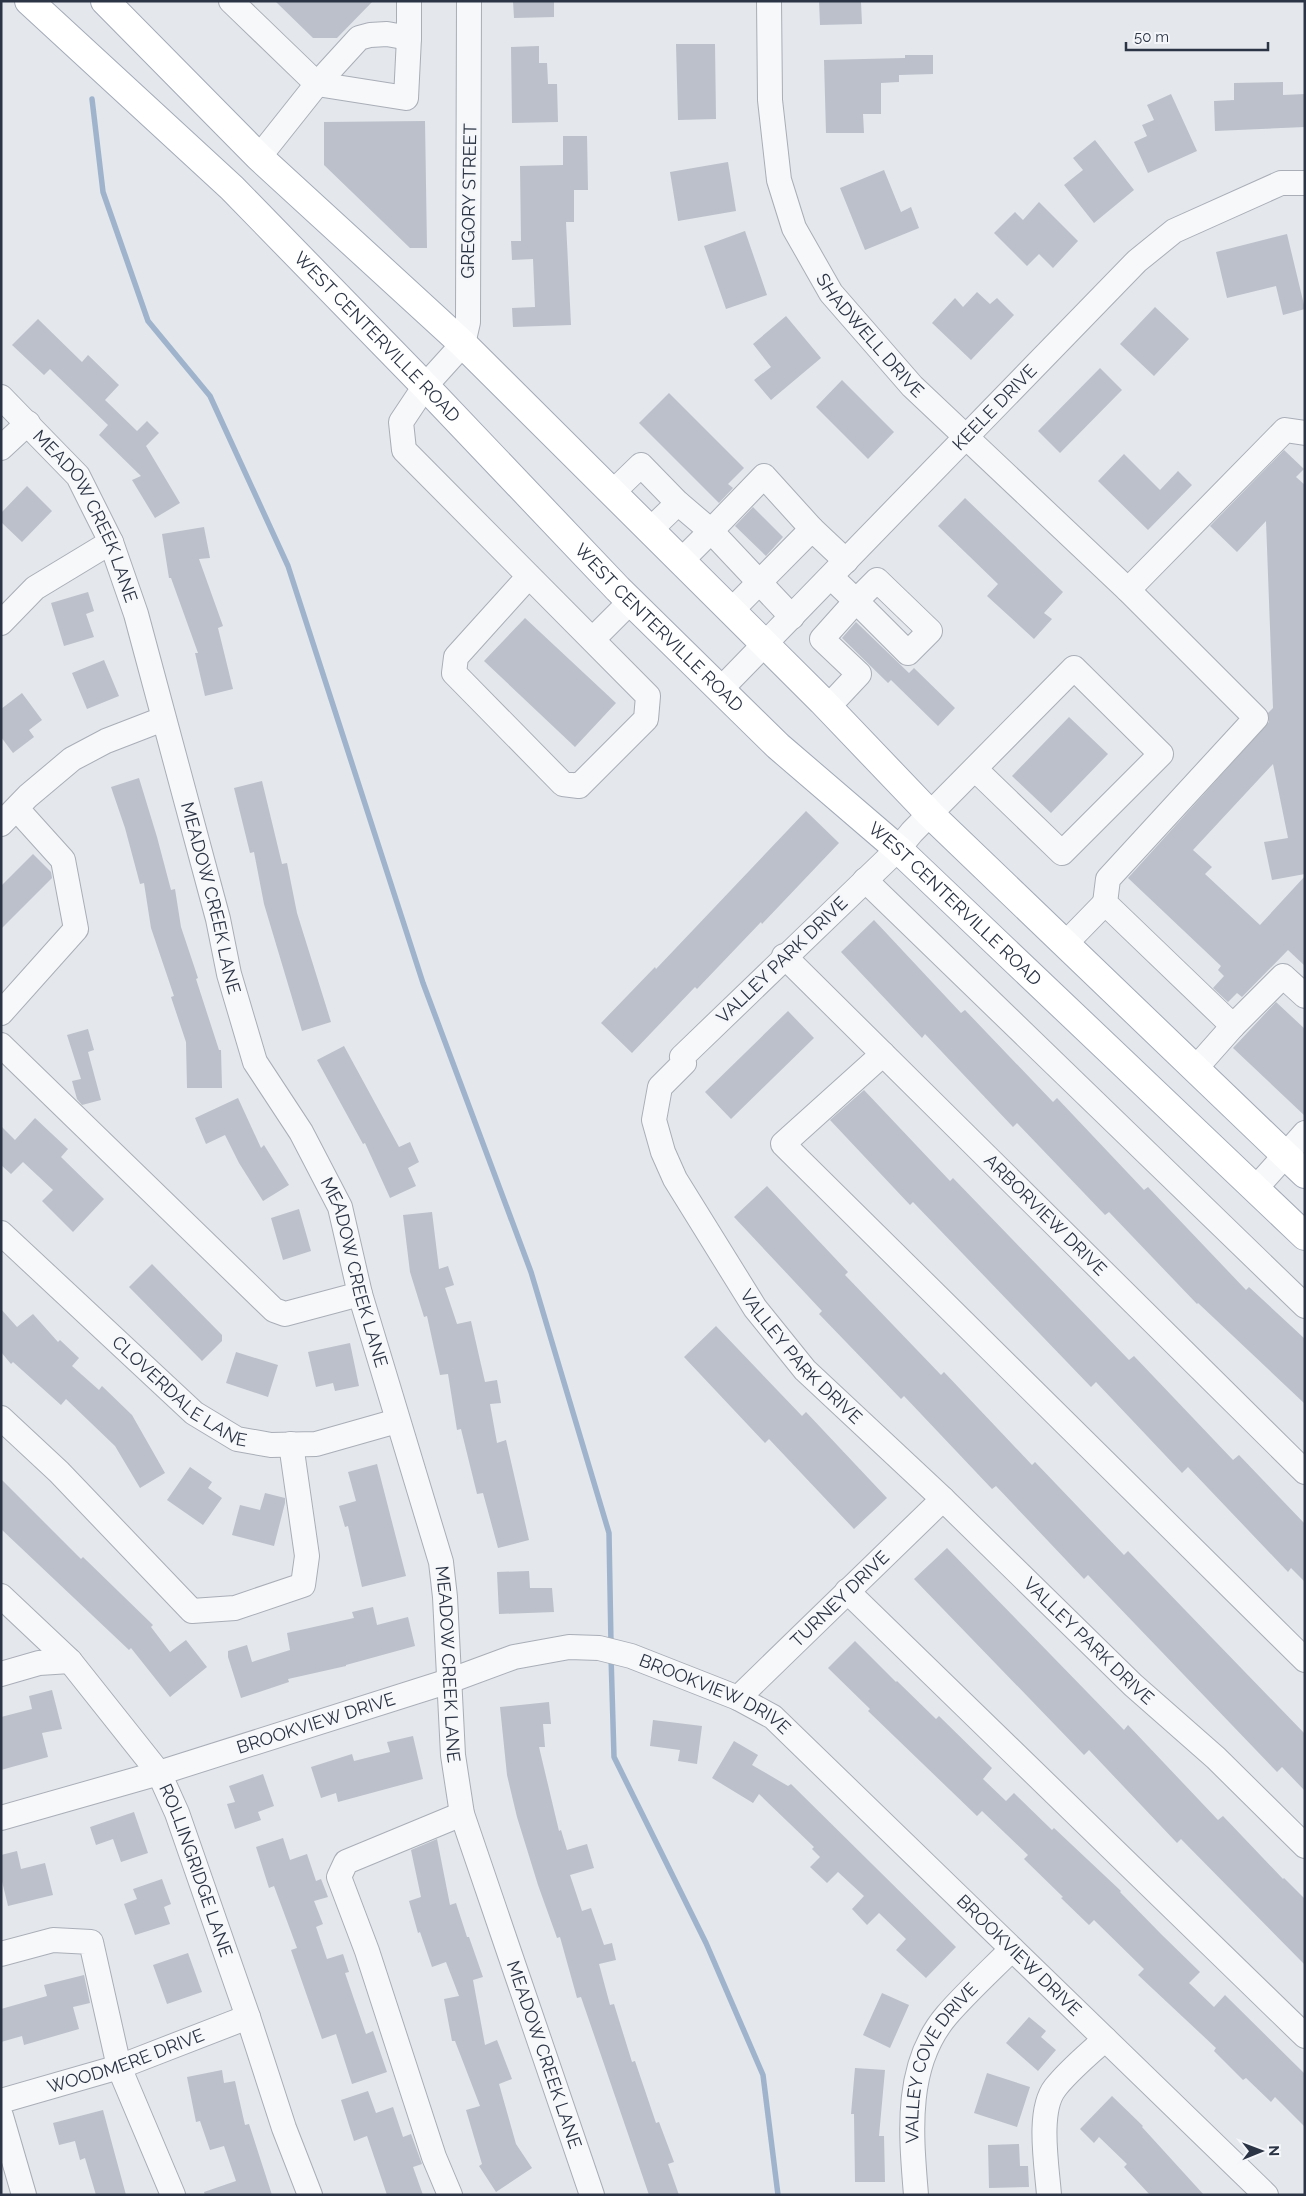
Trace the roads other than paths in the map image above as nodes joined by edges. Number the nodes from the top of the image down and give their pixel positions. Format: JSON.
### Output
{"nodes":[{"id":1,"x":29,"y":1,"type":"edge"},
{"id":2,"x":105,"y":1,"type":"edge"},
{"id":3,"x":231,"y":1,"type":"edge"},
{"id":4,"x":409,"y":1,"type":"edge"},
{"id":5,"x":469,"y":1,"type":"edge"},
{"id":6,"x":769,"y":1,"type":"edge"},
{"id":7,"x":409,"y":38,"type":"junction"},
{"id":8,"x":317,"y":84,"type":"junction"},
{"id":9,"x":259,"y":157,"type":"junction"},
{"id":10,"x":1305,"y":183,"type":"edge"},
{"id":11,"x":232,"y":188,"type":"junction"},
{"id":12,"x":463,"y":344,"type":"junction"},
{"id":13,"x":425,"y":386,"type":"junction"},
{"id":14,"x":1,"y":397,"type":"edge"},
{"id":15,"x":28,"y":423,"type":"junction"},
{"id":16,"x":1305,"y":433,"type":"edge"},
{"id":17,"x":966,"y":437,"type":"junction"},
{"id":18,"x":1,"y":448,"type":"edge"},
{"id":19,"x":612,"y":493,"type":"junction"},
{"id":20,"x":678,"y":503,"type":"junction"},
{"id":21,"x":812,"y":529,"type":"junction"},
{"id":22,"x":650,"y":530,"type":"junction"},
{"id":23,"x":711,"y":531,"type":"junction"},
{"id":24,"x":111,"y":542,"type":"junction"},
{"id":25,"x":681,"y":561,"type":"junction"},
{"id":26,"x":838,"y":569,"type":"junction"},
{"id":27,"x":529,"y":576,"type":"junction"},
{"id":28,"x":759,"y":583,"type":"junction"},
{"id":29,"x":1128,"y":590,"type":"junction"},
{"id":30,"x":631,"y":601,"type":"junction"},
{"id":31,"x":731,"y":611,"type":"junction"},
{"id":32,"x":792,"y":617,"type":"junction"},
{"id":33,"x":1,"y":623,"type":"edge"},
{"id":34,"x":592,"y":639,"type":"junction"},
{"id":35,"x":765,"y":644,"type":"junction"},
{"id":36,"x":720,"y":690,"type":"junction"},
{"id":37,"x":828,"y":707,"type":"junction"},
{"id":38,"x":164,"y":718,"type":"junction"},
{"id":39,"x":975,"y":769,"type":"junction"},
{"id":40,"x":931,"y":815,"type":"junction"},
{"id":41,"x":9,"y":816,"type":"edge"},
{"id":42,"x":898,"y":848,"type":"junction"},
{"id":43,"x":865,"y":880,"type":"junction"},
{"id":44,"x":1105,"y":903,"type":"junction"},
{"id":45,"x":1065,"y":944,"type":"junction"},
{"id":46,"x":784,"y":956,"type":"junction"},
{"id":47,"x":1305,"y":996,"type":"edge"},
{"id":48,"x":1,"y":1013,"type":"edge"},
{"id":49,"x":1233,"y":1026,"type":"junction"},
{"id":50,"x":1,"y":1045,"type":"edge"},
{"id":51,"x":883,"y":1054,"type":"junction"},
{"id":52,"x":1195,"y":1070,"type":"junction"},
{"id":53,"x":1305,"y":1133,"type":"edge"},
{"id":54,"x":1284,"y":1155,"type":"junction"},
{"id":55,"x":1305,"y":1174,"type":"edge"},
{"id":56,"x":1255,"y":1188,"type":"junction"},
{"id":57,"x":1,"y":1233,"type":"edge"},
{"id":58,"x":1305,"y":1236,"type":"edge"},
{"id":59,"x":360,"y":1294,"type":"junction"},
{"id":60,"x":1305,"y":1306,"type":"edge"},
{"id":61,"x":1,"y":1418,"type":"edge"},
{"id":62,"x":397,"y":1420,"type":"junction"},
{"id":63,"x":291,"y":1444,"type":"junction"},
{"id":64,"x":1305,"y":1472,"type":"edge"},
{"id":65,"x":943,"y":1499,"type":"junction"},
{"id":66,"x":847,"y":1591,"type":"junction"},
{"id":67,"x":1,"y":1596,"type":"edge"},
{"id":68,"x":1305,"y":1660,"type":"edge"},
{"id":69,"x":70,"y":1661,"type":"junction"},
{"id":70,"x":1,"y":1674,"type":"edge"},
{"id":71,"x":449,"y":1681,"type":"junction"},
{"id":72,"x":738,"y":1698,"type":"junction"},
{"id":73,"x":159,"y":1773,"type":"junction"},
{"id":74,"x":462,"y":1814,"type":"junction"},
{"id":75,"x":1,"y":1818,"type":"edge"},
{"id":76,"x":1305,"y":1846,"type":"edge"},
{"id":77,"x":1012,"y":1949,"type":"junction"},
{"id":78,"x":1,"y":1954,"type":"edge"},
{"id":79,"x":248,"y":2017,"type":"junction"},
{"id":80,"x":1305,"y":2036,"type":"edge"},
{"id":81,"x":1105,"y":2039,"type":"junction"},
{"id":82,"x":119,"y":2067,"type":"junction"},
{"id":83,"x":1,"y":2101,"type":"edge"},
{"id":84,"x":1,"y":2116,"type":"edge"},
{"id":85,"x":24,"y":2195,"type":"edge"},
{"id":86,"x":173,"y":2195,"type":"edge"},
{"id":87,"x":310,"y":2195,"type":"edge"},
{"id":88,"x":450,"y":2195,"type":"edge"},
{"id":89,"x":592,"y":2195,"type":"edge"},
{"id":90,"x":916,"y":2195,"type":"edge"},
{"id":91,"x":1048,"y":2195,"type":"edge"},
{"id":92,"x":1266,"y":2195,"type":"edge"}],
"edges":[{"from":1,"to":11,"type":"main road","name":"WEST CENTERVILLE ROAD"},
{"from":2,"to":9,"type":"main road"},
{"from":3,"to":8,"type":"street"},
{"from":4,"to":7,"type":"street"},
{"from":5,"to":12,"type":"street","name":"GREGORY STREET"},
{"from":6,"to":17,"type":"street","name":"SHADWELL DRIVE"},
{"from":7,"to":8,"type":"street"},
{"from":7,"to":8,"type":"street"},
{"from":8,"to":9,"type":"street"},
{"from":9,"to":11,"type":"main road"},
{"from":9,"to":12,"type":"main road"},
{"from":10,"to":17,"type":"street","name":"KEELE DRIVE"},
{"from":11,"to":13,"type":"main road","name":"WEST CENTERVILLE ROAD"},
{"from":12,"to":13,"type":"street"},
{"from":12,"to":19,"type":"main road"},
{"from":13,"to":27,"type":"street"},
{"from":13,"to":30,"type":"main road","name":"WEST CENTERVILLE ROAD"},
{"from":14,"to":15,"type":"street","name":"MEADOW CREEK LANE"},
{"from":15,"to":18,"type":"street"},
{"from":15,"to":24,"type":"street","name":"MEADOW CREEK LANE"},
{"from":16,"to":29,"type":"street"},
{"from":17,"to":26,"type":"street","name":"KEELE DRIVE"},
{"from":17,"to":29,"type":"street","name":"SHADWELL DRIVE"},
{"from":19,"to":20,"type":"street"},
{"from":19,"to":22,"type":"main road"},
{"from":20,"to":22,"type":"street"},
{"from":20,"to":23,"type":"street"},
{"from":21,"to":23,"type":"street"},
{"from":21,"to":26,"type":"street"},
{"from":21,"to":28,"type":"street"},
{"from":22,"to":25,"type":"main road"},
{"from":23,"to":25,"type":"street"},
{"from":23,"to":28,"type":"street"},
{"from":24,"to":33,"type":"street"},
{"from":24,"to":38,"type":"street","name":"MEADOW CREEK LANE"},
{"from":25,"to":31,"type":"main road"},
{"from":26,"to":32,"type":"street","name":"KEELE DRIVE"},
{"from":26,"to":37,"type":"street"},
{"from":27,"to":34,"type":"street"},
{"from":27,"to":34,"type":"street"},
{"from":28,"to":31,"type":"street"},
{"from":28,"to":32,"type":"street"},
{"from":29,"to":44,"type":"street","name":"SHADWELL DRIVE"},
{"from":30,"to":34,"type":"street"},
{"from":30,"to":36,"type":"main road","name":"WEST CENTERVILLE ROAD"},
{"from":31,"to":35,"type":"main road"},
{"from":32,"to":35,"type":"street","name":"KEELE DRIVE"},
{"from":35,"to":36,"type":"street","name":"KEELE DRIVE"},
{"from":35,"to":37,"type":"main road"},
{"from":36,"to":42,"type":"main road","name":"WEST CENTERVILLE ROAD"},
{"from":37,"to":40,"type":"main road"},
{"from":38,"to":41,"type":"street"},
{"from":38,"to":59,"type":"street","name":"MEADOW CREEK LANE"},
{"from":39,"to":39,"type":"street","name":"VALLEY PARK DRIVE"},
{"from":39,"to":40,"type":"street","name":"VALLEY PARK DRIVE"},
{"from":40,"to":42,"type":"street","name":"VALLEY PARK DRIVE"},
{"from":40,"to":45,"type":"main road"},
{"from":41,"to":48,"type":"street"},
{"from":42,"to":43,"type":"street","name":"VALLEY PARK DRIVE"},
{"from":42,"to":56,"type":"main road","name":"WEST CENTERVILLE ROAD"},
{"from":43,"to":46,"type":"street","name":"VALLEY PARK DRIVE"},
{"from":43,"to":60,"type":"street"},
{"from":44,"to":45,"type":"street"},
{"from":44,"to":49,"type":"street"},
{"from":45,"to":52,"type":"main road"},
{"from":46,"to":51,"type":"street","name":"ARBORVIEW DRIVE"},
{"from":46,"to":65,"type":"street","name":"VALLEY PARK DRIVE"},
{"from":47,"to":49,"type":"street"},
{"from":49,"to":52,"type":"street"},
{"from":50,"to":59,"type":"street"},
{"from":51,"to":64,"type":"street","name":"ARBORVIEW DRIVE"},
{"from":51,"to":68,"type":"street"},
{"from":52,"to":54,"type":"main road"},
{"from":53,"to":54,"type":"street"},
{"from":54,"to":55,"type":"main road"},
{"from":54,"to":56,"type":"street"},
{"from":56,"to":58,"type":"main road","name":"WEST CENTERVILLE ROAD"},
{"from":57,"to":63,"type":"street","name":"CLOVERDALE LANE"},
{"from":59,"to":62,"type":"street","name":"MEADOW CREEK LANE"},
{"from":61,"to":63,"type":"street"},
{"from":62,"to":63,"type":"street","name":"CLOVERDALE LANE"},
{"from":62,"to":71,"type":"street","name":"MEADOW CREEK LANE"},
{"from":65,"to":66,"type":"street","name":"TURNEY DRIVE"},
{"from":65,"to":76,"type":"street","name":"VALLEY PARK DRIVE"},
{"from":66,"to":72,"type":"street","name":"TURNEY DRIVE"},
{"from":66,"to":80,"type":"street"},
{"from":67,"to":69,"type":"street","name":"ROLLINGRIDGE LANE"},
{"from":69,"to":70,"type":"street"},
{"from":69,"to":73,"type":"street","name":"ROLLINGRIDGE LANE"},
{"from":71,"to":72,"type":"street","name":"BROOKVIEW DRIVE"},
{"from":71,"to":73,"type":"street","name":"BROOKVIEW DRIVE"},
{"from":71,"to":74,"type":"street","name":"MEADOW CREEK LANE"},
{"from":72,"to":77,"type":"street","name":"BROOKVIEW DRIVE"},
{"from":73,"to":75,"type":"street","name":"BROOKVIEW DRIVE"},
{"from":73,"to":79,"type":"street","name":"ROLLINGRIDGE LANE"},
{"from":74,"to":88,"type":"street"},
{"from":74,"to":89,"type":"street","name":"MEADOW CREEK LANE"},
{"from":77,"to":81,"type":"street","name":"BROOKVIEW DRIVE"},
{"from":77,"to":90,"type":"street","name":"VALLEY COVE DRIVE"},
{"from":78,"to":82,"type":"street"},
{"from":79,"to":82,"type":"street","name":"WOODMERE DRIVE"},
{"from":79,"to":87,"type":"street","name":"ROLLINGRIDGE LANE"},
{"from":81,"to":91,"type":"street"},
{"from":81,"to":92,"type":"street","name":"BROOKVIEW DRIVE"},
{"from":82,"to":83,"type":"street","name":"WOODMERE DRIVE"},
{"from":82,"to":86,"type":"street"},
{"from":84,"to":85,"type":"street"}]}
